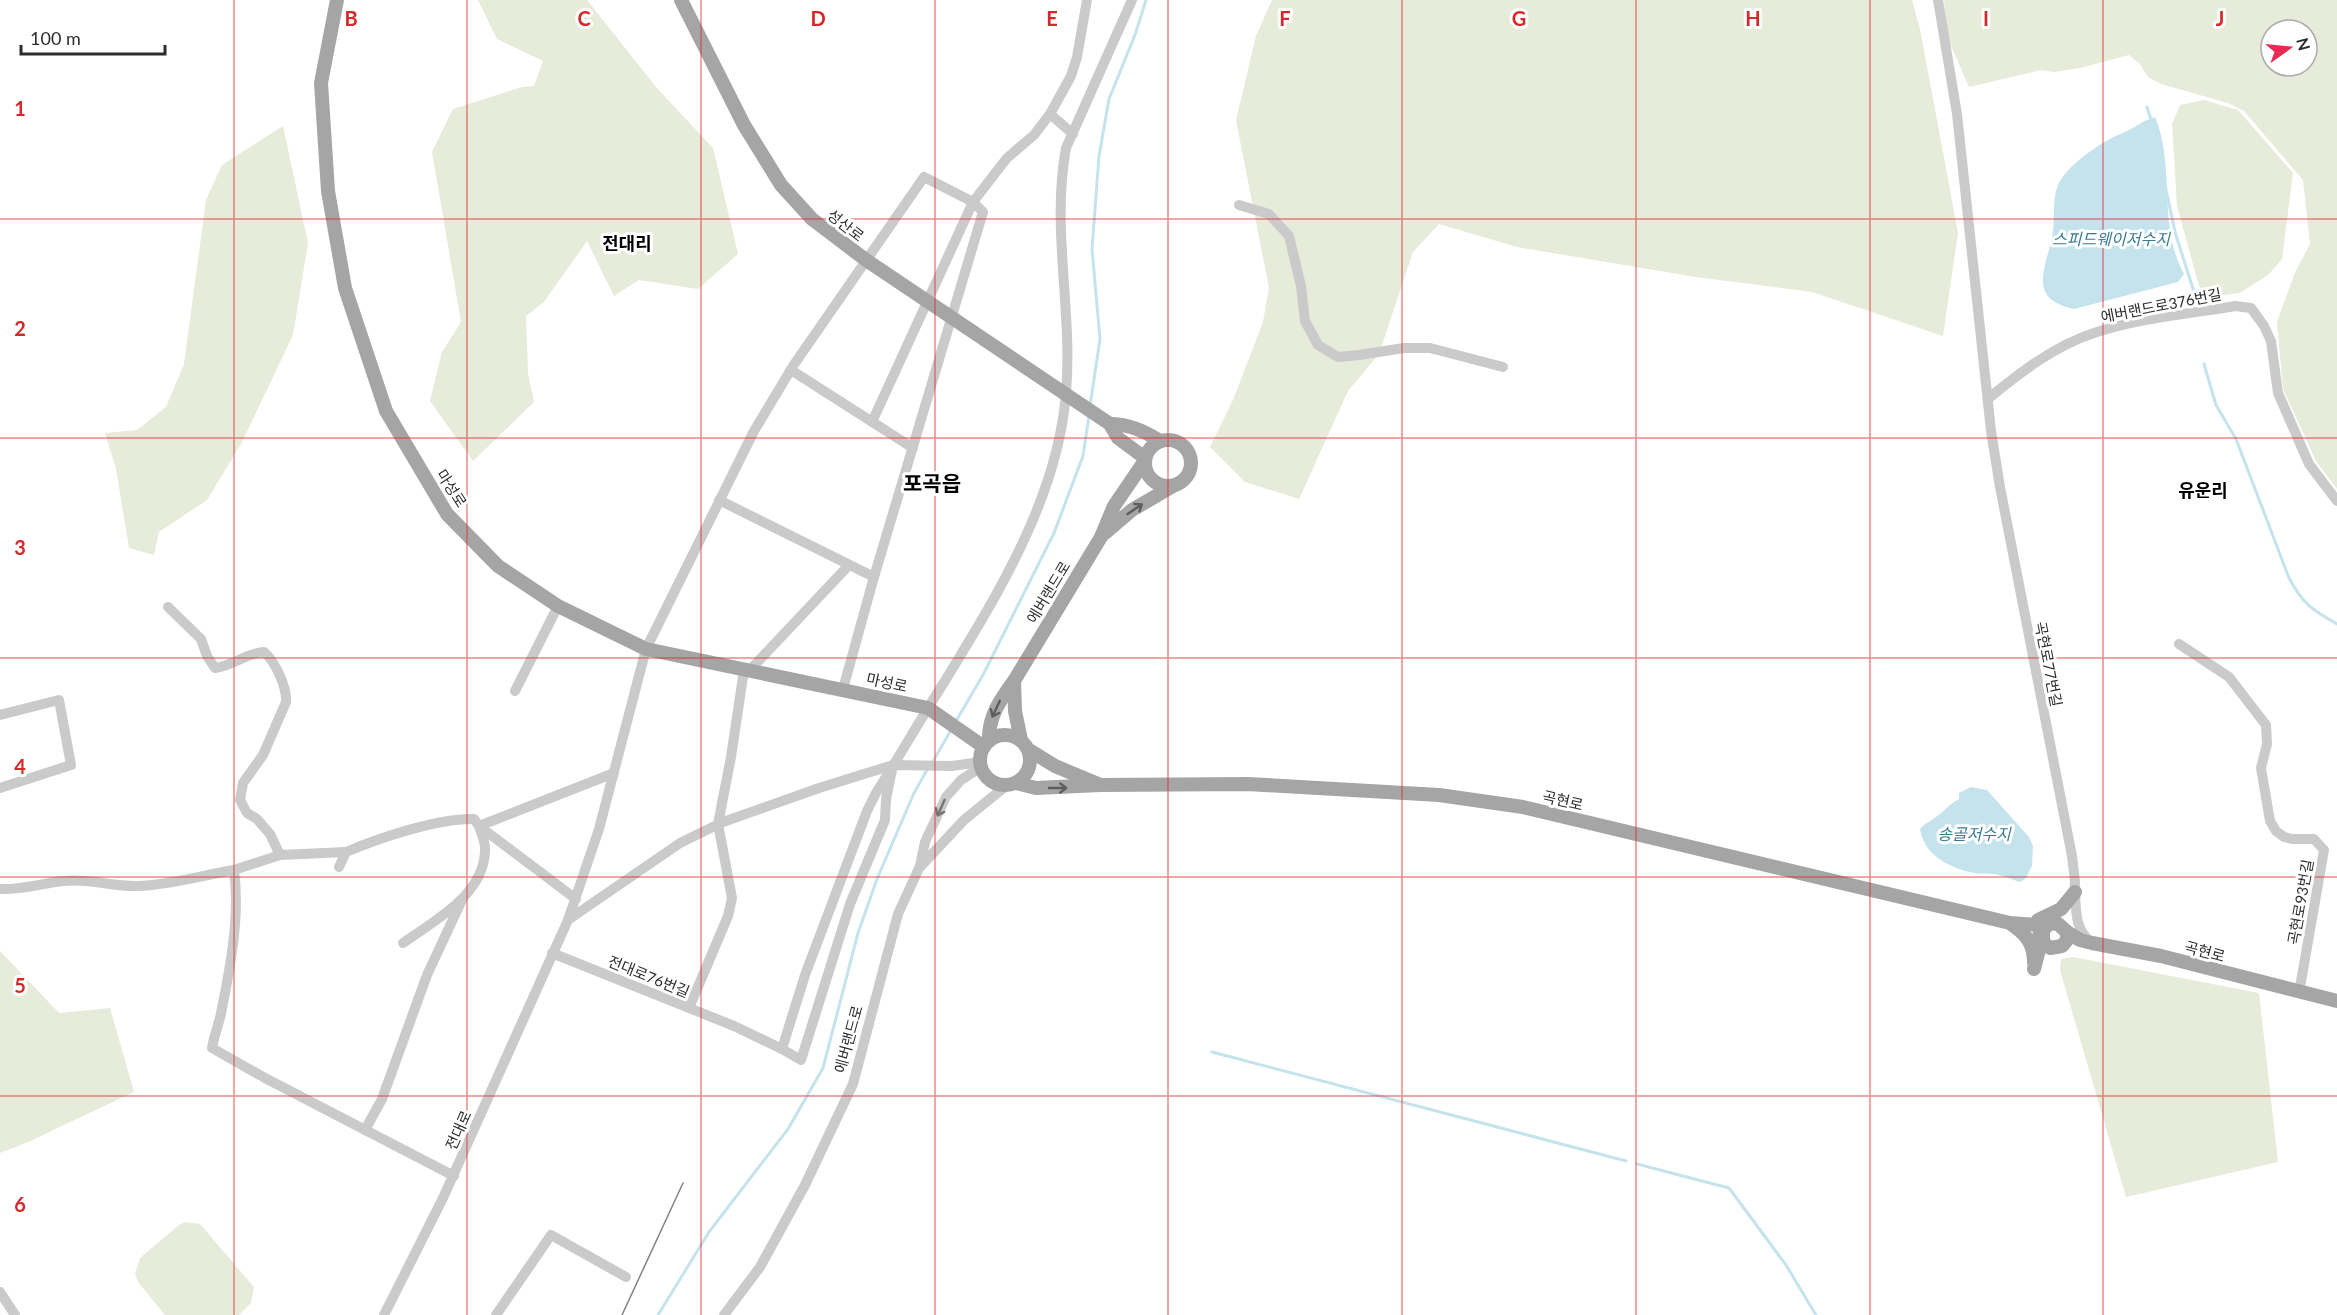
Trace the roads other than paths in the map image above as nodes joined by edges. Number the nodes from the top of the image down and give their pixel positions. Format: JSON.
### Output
{"nodes":[{"id":1,"x":337,"y":0,"type":"edge"},
{"id":2,"x":681,"y":0,"type":"edge"},
{"id":3,"x":1087,"y":0,"type":"edge"},
{"id":4,"x":1132,"y":0,"type":"edge"},
{"id":5,"x":1938,"y":0,"type":"edge"},
{"id":6,"x":1050,"y":114,"type":"junction"},
{"id":7,"x":1072,"y":134,"type":"junction"},
{"id":8,"x":973,"y":202,"type":"junction"},
{"id":9,"x":1239,"y":205,"type":"dead end"},
{"id":10,"x":866,"y":260,"type":"junction"},
{"id":11,"x":926,"y":300,"type":"junction"},
{"id":12,"x":951,"y":318,"type":"junction"},
{"id":13,"x":1503,"y":367,"type":"dead end"},
{"id":14,"x":791,"y":370,"type":"junction"},
{"id":15,"x":1070,"y":396,"type":"junction"},
{"id":16,"x":1989,"y":398,"type":"junction"},
{"id":17,"x":872,"y":422,"type":"junction"},
{"id":18,"x":1110,"y":424,"type":"junction"},
{"id":19,"x":1160,"y":441,"type":"junction"},
{"id":20,"x":913,"y":448,"type":"junction"},
{"id":21,"x":1144,"y":460,"type":"junction"},
{"id":22,"x":1173,"y":486,"type":"junction"},
{"id":23,"x":719,"y":500,"type":"junction"},
{"id":24,"x":2337,"y":501,"type":"edge"},
{"id":25,"x":1101,"y":537,"type":"junction"},
{"id":26,"x":849,"y":565,"type":"junction"},
{"id":27,"x":874,"y":577,"type":"junction"},
{"id":28,"x":558,"y":606,"type":"junction"},
{"id":29,"x":168,"y":607,"type":"dead end"},
{"id":30,"x":2179,"y":644,"type":"dead end"},
{"id":31,"x":646,"y":649,"type":"junction"},
{"id":32,"x":747,"y":670,"type":"junction"},
{"id":33,"x":1014,"y":681,"type":"junction"},
{"id":34,"x":843,"y":689,"type":"junction"},
{"id":35,"x":515,"y":691,"type":"dead end"},
{"id":36,"x":931,"y":710,"type":"junction"},
{"id":37,"x":0,"y":715,"type":"edge"},
{"id":38,"x":986,"y":744,"type":"junction"},
{"id":39,"x":1025,"y":745,"type":"junction"},
{"id":40,"x":981,"y":764,"type":"junction"},
{"id":41,"x":893,"y":765,"type":"junction"},
{"id":42,"x":614,"y":773,"type":"junction"},
{"id":43,"x":1012,"y":784,"type":"junction"},
{"id":44,"x":1100,"y":785,"type":"junction"},
{"id":45,"x":0,"y":788,"type":"edge"},
{"id":46,"x":718,"y":824,"type":"junction"},
{"id":47,"x":479,"y":826,"type":"junction"},
{"id":48,"x":345,"y":852,"type":"junction"},
{"id":49,"x":280,"y":855,"type":"junction"},
{"id":50,"x":920,"y":866,"type":"junction"},
{"id":51,"x":339,"y":867,"type":"dead end"},
{"id":52,"x":234,"y":870,"type":"junction"},
{"id":53,"x":0,"y":889,"type":"edge"},
{"id":54,"x":2075,"y":892,"type":"junction"},
{"id":55,"x":464,"y":897,"type":"junction"},
{"id":56,"x":576,"y":899,"type":"junction"},
{"id":57,"x":568,"y":920,"type":"junction"},
{"id":58,"x":2010,"y":923,"type":"junction"},
{"id":59,"x":2049,"y":924,"type":"junction"},
{"id":60,"x":2067,"y":932,"type":"junction"},
{"id":61,"x":2042,"y":938,"type":"junction"},
{"id":62,"x":404,"y":943,"type":"dead end"},
{"id":63,"x":2092,"y":944,"type":"junction"},
{"id":64,"x":2058,"y":948,"type":"junction"},
{"id":65,"x":552,"y":953,"type":"junction"},
{"id":66,"x":2034,"y":969,"type":"junction"},
{"id":67,"x":2299,"y":993,"type":"junction"},
{"id":68,"x":2337,"y":1001,"type":"edge"},
{"id":69,"x":689,"y":1008,"type":"junction"},
{"id":70,"x":782,"y":1049,"type":"junction"},
{"id":71,"x":365,"y":1130,"type":"junction"},
{"id":72,"x":454,"y":1176,"type":"junction"},
{"id":73,"x":626,"y":1277,"type":"dead end"},
{"id":74,"x":0,"y":1292,"type":"edge"},
{"id":75,"x":15,"y":1315,"type":"edge"},
{"id":76,"x":384,"y":1315,"type":"edge"},
{"id":77,"x":496,"y":1315,"type":"edge"},
{"id":78,"x":724,"y":1315,"type":"edge"}],
"edges":[{"from":1,"to":28,"type":"main road","name":"마성로"},
{"from":2,"to":10,"type":"main road","name":"성산로"},
{"from":3,"to":6,"type":"street"},
{"from":4,"to":7,"type":"street"},
{"from":5,"to":16,"type":"street","name":"곡현로77번길"},
{"from":6,"to":7,"type":"street"},
{"from":6,"to":8,"type":"street"},
{"from":7,"to":15,"type":"street"},
{"from":8,"to":10,"type":"street","name":"전대로"},
{"from":8,"to":11,"type":"street"},
{"from":8,"to":12,"type":"street"},
{"from":9,"to":13,"type":"street"},
{"from":10,"to":11,"type":"main road","name":"성산로"},
{"from":10,"to":14,"type":"street","name":"전대로"},
{"from":11,"to":12,"type":"main road","name":"성산로"},
{"from":11,"to":17,"type":"street"},
{"from":12,"to":15,"type":"main road","name":"성산로"},
{"from":12,"to":20,"type":"street"},
{"from":14,"to":17,"type":"street"},
{"from":14,"to":23,"type":"street","name":"전대로"},
{"from":15,"to":18,"type":"main road","name":"성산로"},
{"from":15,"to":36,"type":"street"},
{"from":16,"to":24,"type":"street","name":"에버랜드로376번길"},
{"from":16,"to":54,"type":"street","name":"곡현로77번길"},
{"from":17,"to":20,"type":"street"},
{"from":18,"to":19,"type":"main road"},
{"from":18,"to":21,"type":"main road"},
{"from":19,"to":21,"type":"main road"},
{"from":19,"to":22,"type":"main road"},
{"from":20,"to":27,"type":"street"},
{"from":21,"to":22,"type":"main road"},
{"from":21,"to":25,"type":"main road","name":"에버랜드로"},
{"from":25,"to":22,"type":"main road","one_way":true},
{"from":23,"to":26,"type":"street"},
{"from":23,"to":31,"type":"street","name":"전대로"},
{"from":25,"to":33,"type":"main road","name":"에버랜드로"},
{"from":26,"to":27,"type":"street"},
{"from":26,"to":32,"type":"street"},
{"from":27,"to":34,"type":"street"},
{"from":28,"to":31,"type":"main road","name":"마성로"},
{"from":28,"to":35,"type":"street"},
{"from":29,"to":49,"type":"street"},
{"from":30,"to":67,"type":"street","name":"곡현로93번길"},
{"from":31,"to":32,"type":"main road","name":"마성로"},
{"from":31,"to":42,"type":"street","name":"전대로"},
{"from":32,"to":34,"type":"main road","name":"마성로"},
{"from":32,"to":46,"type":"street"},
{"from":33,"to":38,"type":"main road","name":"에버랜드로","one_way":true},
{"from":33,"to":39,"type":"main road"},
{"from":34,"to":36,"type":"main road","name":"마성로"},
{"from":36,"to":38,"type":"main road"},
{"from":36,"to":41,"type":"street"},
{"from":37,"to":45,"type":"street"},
{"from":38,"to":39,"type":"main road"},
{"from":38,"to":40,"type":"main road","name":"에버랜드로"},
{"from":39,"to":43,"type":"main road"},
{"from":39,"to":44,"type":"main road"},
{"from":40,"to":41,"type":"street"},
{"from":40,"to":43,"type":"main road"},
{"from":40,"to":50,"type":"street","name":"에버랜드로","one_way":true},
{"from":41,"to":46,"type":"street"},
{"from":41,"to":70,"type":"street"},
{"from":41,"to":70,"type":"street","name":"전대로76번길"},
{"from":42,"to":47,"type":"street"},
{"from":42,"to":56,"type":"street","name":"전대로"},
{"from":43,"to":44,"type":"main road","name":"곡현로","one_way":true},
{"from":43,"to":50,"type":"street"},
{"from":44,"to":58,"type":"main road","name":"곡현로"},
{"from":46,"to":57,"type":"street"},
{"from":46,"to":69,"type":"street"},
{"from":47,"to":48,"type":"street"},
{"from":47,"to":55,"type":"street"},
{"from":47,"to":56,"type":"street"},
{"from":48,"to":49,"type":"street"},
{"from":48,"to":51,"type":"street"},
{"from":49,"to":52,"type":"street"},
{"from":50,"to":78,"type":"street","name":"에버랜드로"},
{"from":52,"to":53,"type":"street"},
{"from":52,"to":71,"type":"street"},
{"from":54,"to":58,"type":"main road"},
{"from":54,"to":59,"type":"street"},
{"from":54,"to":60,"type":"street"},
{"from":54,"to":63,"type":"street"},
{"from":55,"to":62,"type":"street"},
{"from":55,"to":71,"type":"street"},
{"from":56,"to":57,"type":"street","name":"전대로"},
{"from":57,"to":65,"type":"street","name":"전대로"},
{"from":58,"to":59,"type":"main road"},
{"from":58,"to":61,"type":"main road"},
{"from":58,"to":66,"type":"main road"},
{"from":59,"to":60,"type":"main road","name":"곡현로"},
{"from":59,"to":61,"type":"main road"},
{"from":60,"to":63,"type":"main road","name":"곡현로"},
{"from":60,"to":64,"type":"main road"},
{"from":61,"to":64,"type":"main road"},
{"from":61,"to":66,"type":"main road"},
{"from":63,"to":64,"type":"main road"},
{"from":63,"to":66,"type":"main road"},
{"from":63,"to":67,"type":"main road","name":"곡현로"},
{"from":64,"to":66,"type":"main road"},
{"from":65,"to":69,"type":"street","name":"전대로76번길"},
{"from":65,"to":72,"type":"street","name":"전대로"},
{"from":67,"to":68,"type":"main road","name":"곡현로"},
{"from":69,"to":70,"type":"street","name":"전대로76번길"},
{"from":71,"to":72,"type":"street"},
{"from":72,"to":76,"type":"street","name":"전대로"},
{"from":73,"to":77,"type":"street"},
{"from":74,"to":75,"type":"street"}]}
